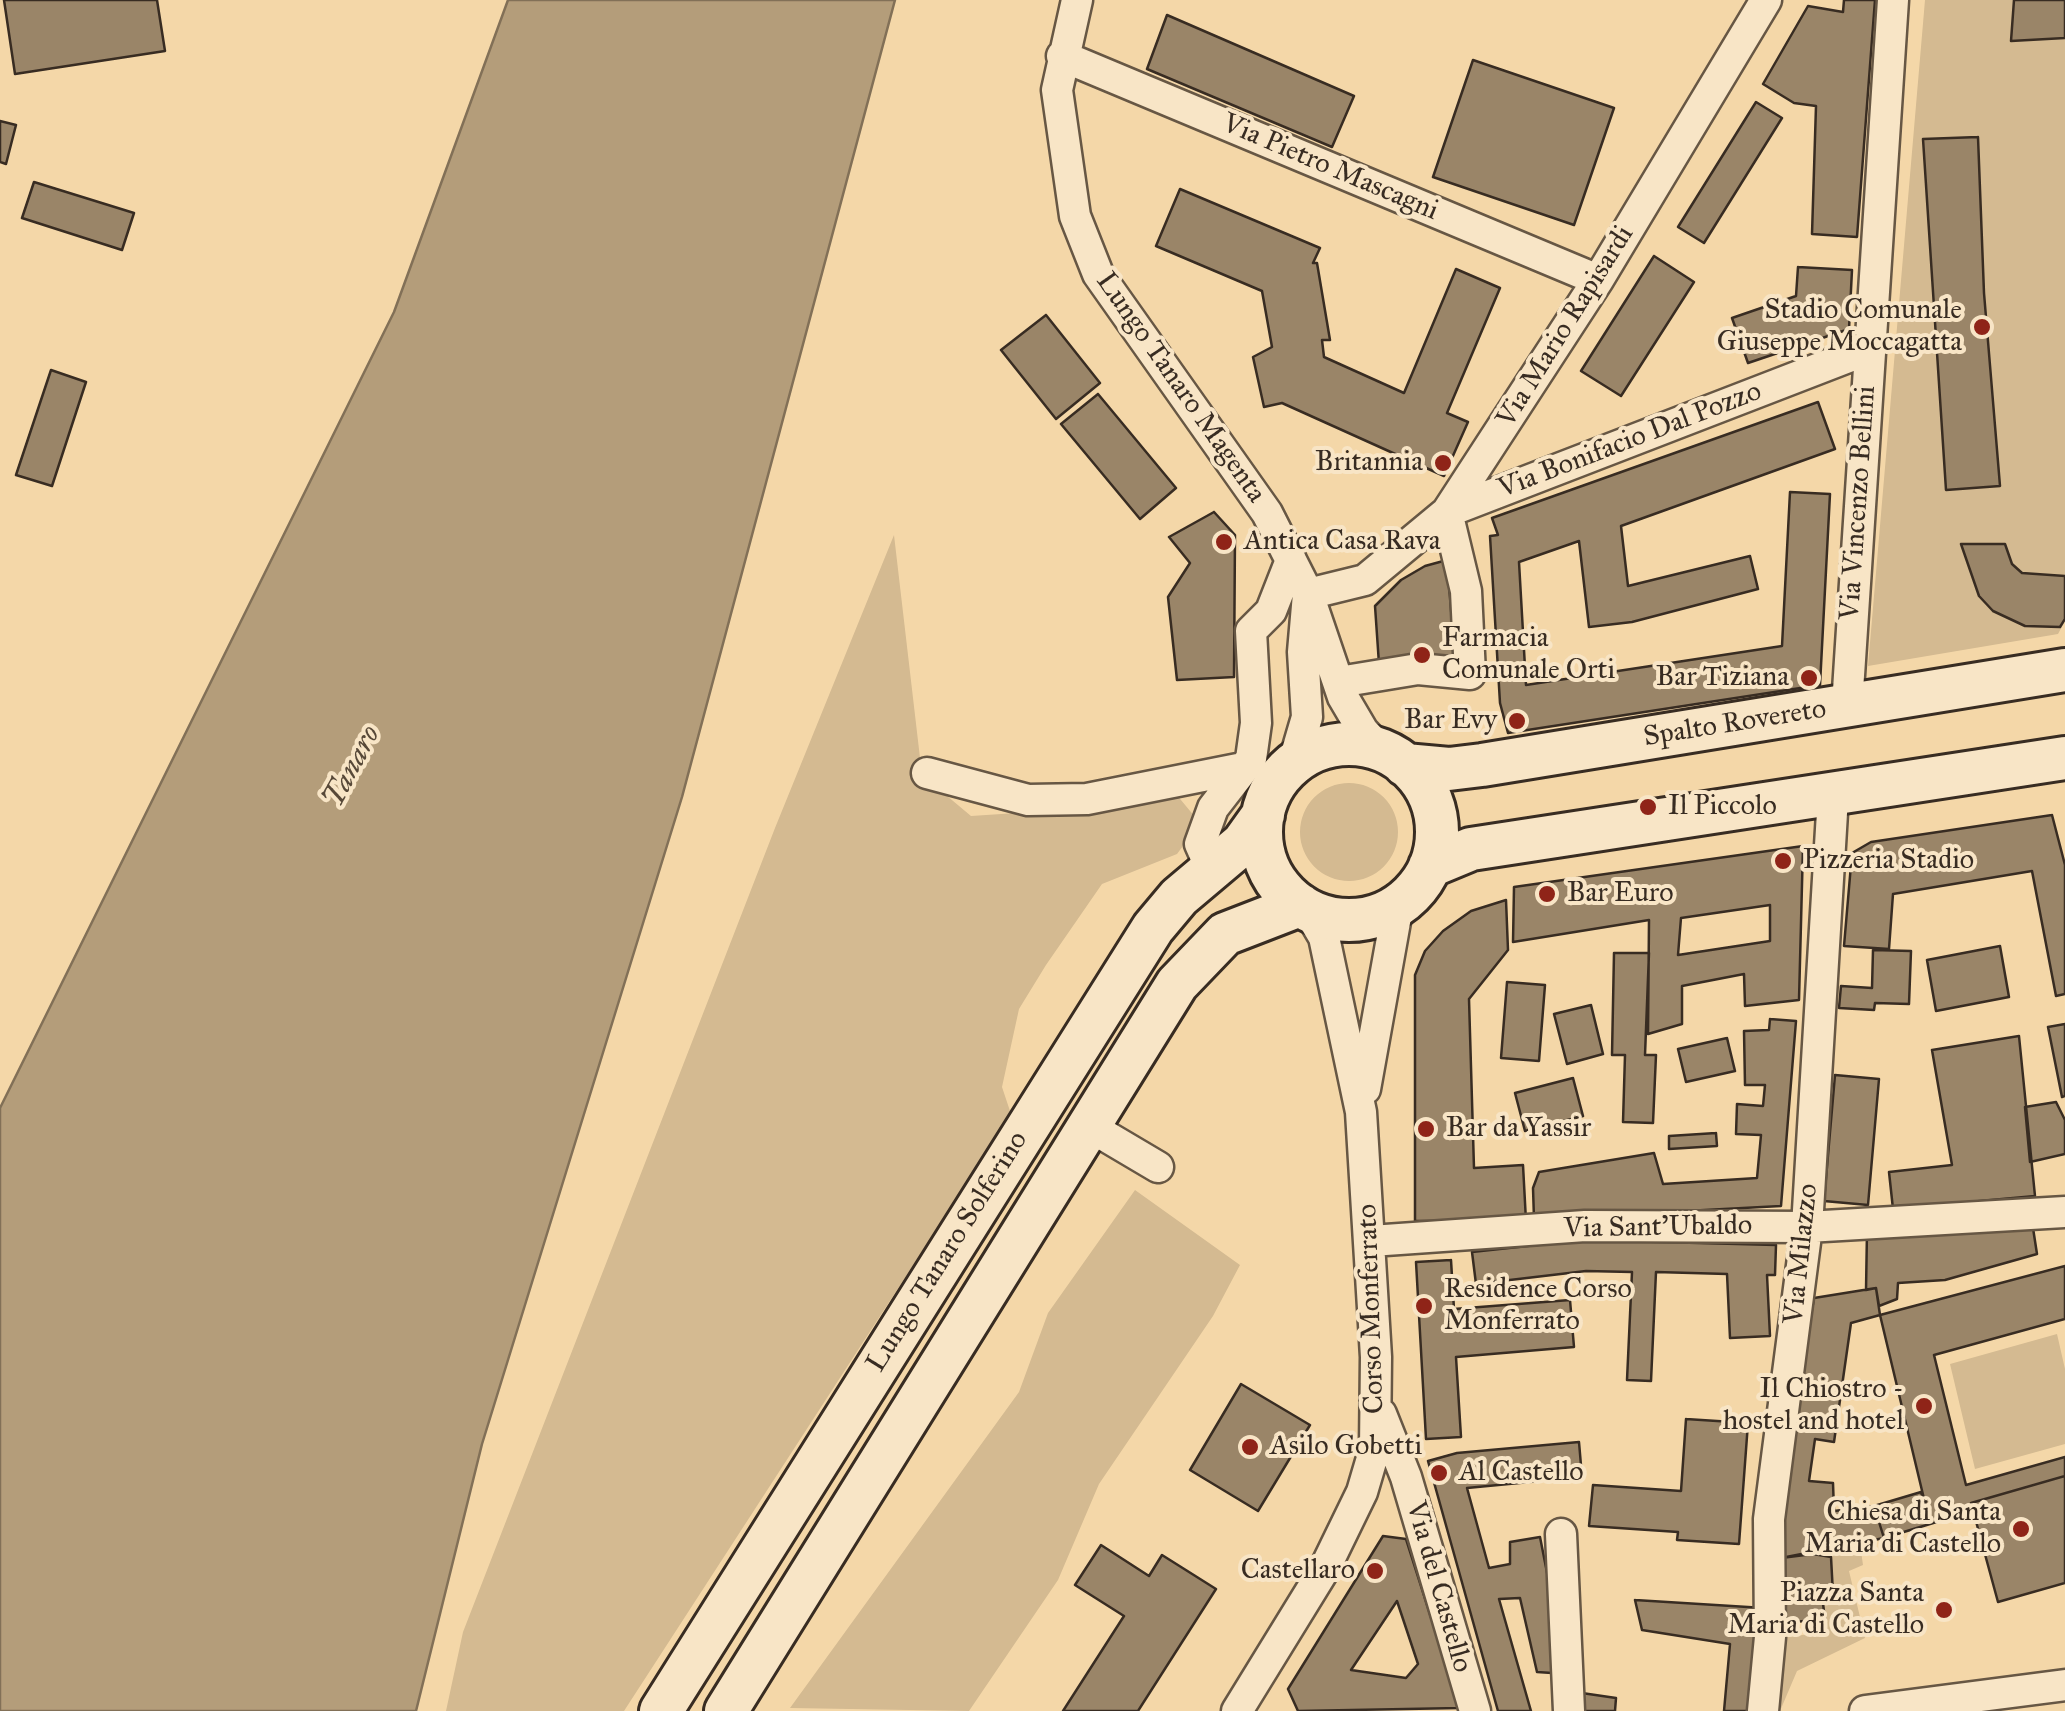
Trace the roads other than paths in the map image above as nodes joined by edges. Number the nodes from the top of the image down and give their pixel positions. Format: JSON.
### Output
{"nodes":[{"id":1,"x":1077,"y":0,"type":"edge"},
{"id":2,"x":1766,"y":0,"type":"edge"},
{"id":3,"x":1893,"y":0,"type":"edge"},
{"id":4,"x":1062,"y":56,"type":"junction"},
{"id":5,"x":1598,"y":280,"type":"junction"},
{"id":6,"x":1869,"y":348,"type":"junction"},
{"id":7,"x":1447,"y":512,"type":"junction"},
{"id":8,"x":1291,"y":560,"type":"junction"},
{"id":9,"x":1308,"y":594,"type":"junction"},
{"id":10,"x":2065,"y":670,"type":"edge"},
{"id":11,"x":1339,"y":682,"type":"junction"},
{"id":12,"x":1846,"y":706,"type":"junction"},
{"id":13,"x":1394,"y":758,"type":"junction"},
{"id":14,"x":2065,"y":758,"type":"edge"},
{"id":15,"x":1294,"y":765,"type":"junction"},
{"id":16,"x":1244,"y":768,"type":"junction"},
{"id":17,"x":927,"y":772,"type":"dead end"},
{"id":18,"x":1833,"y":796,"type":"junction"},
{"id":19,"x":1263,"y":816,"type":"junction"},
{"id":20,"x":1430,"y":866,"type":"junction"},
{"id":21,"x":1212,"y":871,"type":"junction"},
{"id":22,"x":1398,"y":905,"type":"junction"},
{"id":23,"x":1304,"y":908,"type":"junction"},
{"id":24,"x":1361,"y":1112,"type":"junction"},
{"id":25,"x":1087,"y":1125,"type":"junction"},
{"id":26,"x":1158,"y":1167,"type":"dead end"},
{"id":27,"x":2065,"y":1212,"type":"edge"},
{"id":28,"x":1807,"y":1226,"type":"junction"},
{"id":29,"x":1370,"y":1241,"type":"junction"},
{"id":30,"x":1378,"y":1407,"type":"junction"},
{"id":31,"x":1561,"y":1534,"type":"dead end"},
{"id":32,"x":2065,"y":1685,"type":"edge"},
{"id":33,"x":662,"y":1711,"type":"edge"},
{"id":34,"x":726,"y":1711,"type":"edge"},
{"id":35,"x":1236,"y":1711,"type":"edge"},
{"id":36,"x":1475,"y":1711,"type":"edge"},
{"id":37,"x":1570,"y":1711,"type":"edge"},
{"id":38,"x":1763,"y":1711,"type":"edge"},
{"id":39,"x":1865,"y":1711,"type":"edge"}],
"edges":[{"from":1,"to":4,"type":"street","name":"Lungo Tanaro Magenta"},
{"from":2,"to":5,"type":"street","name":"Via Mario Rapisardi"},
{"from":3,"to":6,"type":"street","name":"Via Vincenzo Bellini"},
{"from":4,"to":5,"type":"street","name":"Via Pietro Mascagni"},
{"from":4,"to":8,"type":"street","name":"Lungo Tanaro Magenta"},
{"from":5,"to":7,"type":"street","name":"Via Mario Rapisardi"},
{"from":6,"to":7,"type":"street","name":"Via Bonifacio Dal Pozzo"},
{"from":6,"to":12,"type":"street","name":"Via Vincenzo Bellini"},
{"from":7,"to":9,"type":"street","name":"Via Mario Rapisardi"},
{"from":7,"to":11,"type":"street"},
{"from":8,"to":9,"type":"street","name":"Lungo Tanaro Magenta"},
{"from":8,"to":16,"type":"street"},
{"from":9,"to":11,"type":"street","name":"Lungo Tanaro Magenta"},
{"from":9,"to":15,"type":"street"},
{"from":10,"to":12,"type":"main road","name":"Spalto Rovereto"},
{"from":11,"to":13,"type":"street","name":"Lungo Tanaro Magenta"},
{"from":12,"to":13,"type":"main road","name":"Spalto Rovereto"},
{"from":13,"to":15,"type":"main road"},
{"from":13,"to":20,"type":"main road"},
{"from":14,"to":18,"type":"main road"},
{"from":15,"to":19,"type":"main road"},
{"from":16,"to":17,"type":"street"},
{"from":16,"to":21,"type":"street"},
{"from":18,"to":20,"type":"main road"},
{"from":18,"to":28,"type":"street","name":"Via Milazzo"},
{"from":19,"to":21,"type":"main road","name":"Lungo Tanaro Solferino"},
{"from":19,"to":23,"type":"main road"},
{"from":20,"to":22,"type":"main road"},
{"from":21,"to":33,"type":"main road","name":"Lungo Tanaro Solferino"},
{"from":22,"to":23,"type":"main road"},
{"from":22,"to":24,"type":"street","name":"Corso Monferrato"},
{"from":23,"to":24,"type":"street","name":"Corso Monferrato"},
{"from":23,"to":25,"type":"main road","name":"Lungo Tanaro Solferino"},
{"from":24,"to":29,"type":"street","name":"Corso Monferrato"},
{"from":25,"to":26,"type":"street"},
{"from":25,"to":34,"type":"main road","name":"Lungo Tanaro Solferino"},
{"from":27,"to":28,"type":"street","name":"Via Sant'Ubaldo"},
{"from":28,"to":29,"type":"street","name":"Via Sant'Ubaldo"},
{"from":28,"to":38,"type":"street","name":"Via Milazzo"},
{"from":29,"to":30,"type":"street","name":"Corso Monferrato"},
{"from":30,"to":35,"type":"street","name":"Corso Monferrato"},
{"from":30,"to":36,"type":"street","name":"Via del Castello"},
{"from":31,"to":37,"type":"street"},
{"from":32,"to":39,"type":"street"}]}
